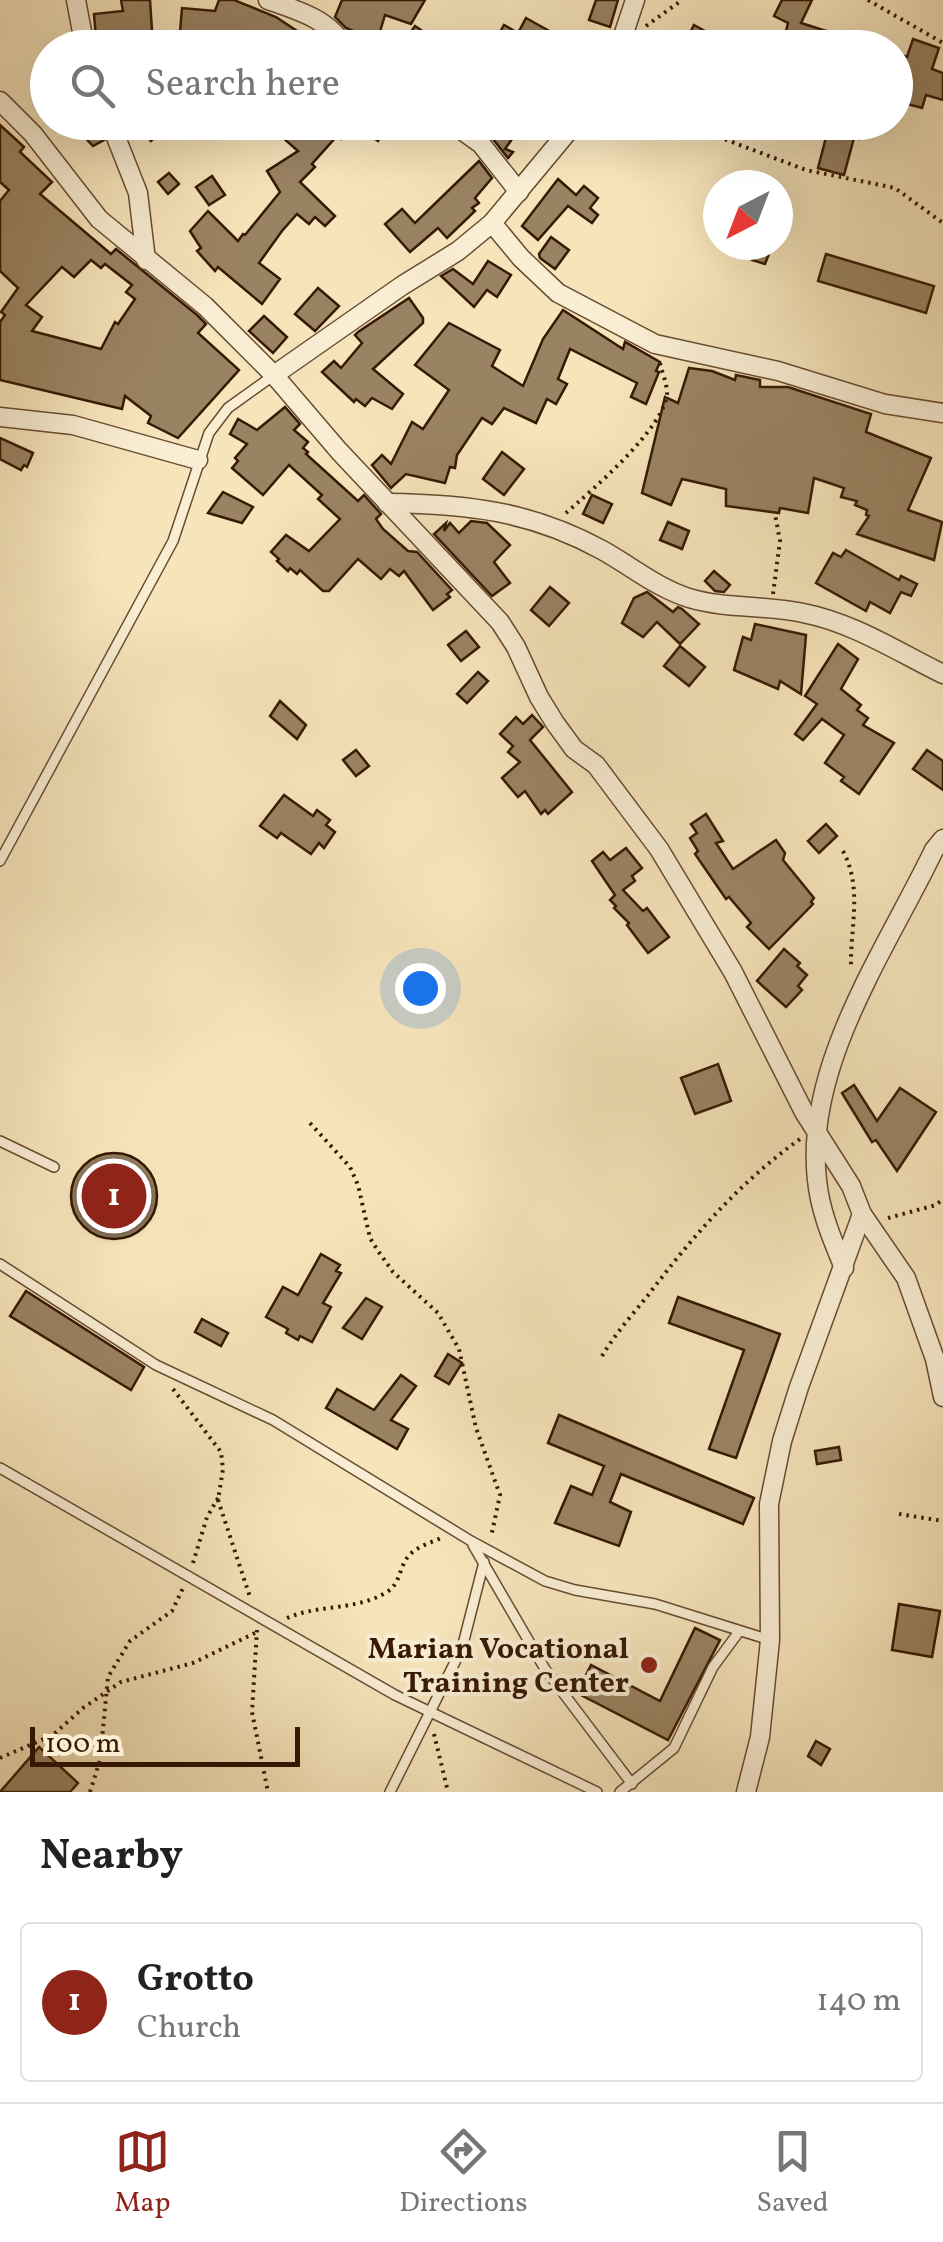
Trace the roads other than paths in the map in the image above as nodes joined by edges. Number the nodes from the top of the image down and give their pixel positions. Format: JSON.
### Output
{"nodes":[{"id":1,"x":76,"y":0,"type":"edge"},
{"id":2,"x":268,"y":0,"type":"edge"},
{"id":3,"x":635,"y":0,"type":"edge"},
{"id":4,"x":82,"y":30,"type":"edge"},
{"id":5,"x":331,"y":30,"type":"edge"},
{"id":6,"x":625,"y":30,"type":"edge"},
{"id":7,"x":0,"y":101,"type":"edge"},
{"id":8,"x":30,"y":131,"type":"edge"},
{"id":9,"x":38,"y":140,"type":"edge"},
{"id":10,"x":117,"y":140,"type":"edge"},
{"id":11,"x":475,"y":140,"type":"edge"},
{"id":12,"x":561,"y":140,"type":"edge"},
{"id":13,"x":519,"y":192,"type":"junction"},
{"id":14,"x":492,"y":223,"type":"junction"},
{"id":15,"x":146,"y":260,"type":"junction"},
{"id":16,"x":274,"y":375,"type":"junction"},
{"id":17,"x":943,"y":413,"type":"edge"},
{"id":18,"x":0,"y":417,"type":"edge"},
{"id":19,"x":198,"y":460,"type":"junction"},
{"id":20,"x":388,"y":504,"type":"junction"},
{"id":21,"x":943,"y":674,"type":"edge"},
{"id":22,"x":943,"y":839,"type":"edge"},
{"id":23,"x":0,"y":861,"type":"edge"},
{"id":24,"x":816,"y":1133,"type":"junction"},
{"id":25,"x":0,"y":1141,"type":"edge"},
{"id":26,"x":54,"y":1167,"type":"dead end"},
{"id":27,"x":865,"y":1219,"type":"junction"},
{"id":28,"x":0,"y":1264,"type":"edge"},
{"id":29,"x":844,"y":1268,"type":"junction"},
{"id":30,"x":939,"y":1362,"type":"edge"},
{"id":31,"x":943,"y":1397,"type":"edge"},
{"id":32,"x":0,"y":1468,"type":"edge"},
{"id":33,"x":472,"y":1542,"type":"junction"},
{"id":34,"x":484,"y":1562,"type":"junction"},
{"id":35,"x":738,"y":1633,"type":"junction"},
{"id":36,"x":770,"y":1640,"type":"junction"},
{"id":37,"x":430,"y":1717,"type":"junction"},
{"id":38,"x":632,"y":1784,"type":"junction"},
{"id":39,"x":390,"y":1792,"type":"edge"},
{"id":40,"x":597,"y":1792,"type":"edge"},
{"id":41,"x":620,"y":1792,"type":"edge"},
{"id":42,"x":746,"y":1792,"type":"edge"}],
"edges":[{"from":1,"to":4,"type":"street"},
{"from":2,"to":5,"type":"street"},
{"from":3,"to":6,"type":"street"},
{"from":7,"to":8,"type":"street"},
{"from":9,"to":15,"type":"street"},
{"from":10,"to":15,"type":"street"},
{"from":11,"to":13,"type":"street"},
{"from":12,"to":13,"type":"street"},
{"from":13,"to":14,"type":"street"},
{"from":14,"to":16,"type":"street"},
{"from":14,"to":17,"type":"street"},
{"from":15,"to":16,"type":"street"},
{"from":16,"to":19,"type":"lane"},
{"from":16,"to":20,"type":"street"},
{"from":18,"to":19,"type":"street"},
{"from":19,"to":23,"type":"lane"},
{"from":20,"to":21,"type":"street"},
{"from":20,"to":24,"type":"street"},
{"from":22,"to":24,"type":"street"},
{"from":24,"to":27,"type":"street"},
{"from":24,"to":29,"type":"street"},
{"from":25,"to":26,"type":"lane"},
{"from":27,"to":29,"type":"street"},
{"from":27,"to":30,"type":"street"},
{"from":28,"to":33,"type":"lane"},
{"from":29,"to":36,"type":"street"},
{"from":30,"to":31,"type":"street"},
{"from":32,"to":37,"type":"lane"},
{"from":33,"to":34,"type":"lane"},
{"from":33,"to":35,"type":"lane"},
{"from":34,"to":37,"type":"lane"},
{"from":34,"to":38,"type":"lane"},
{"from":35,"to":36,"type":"lane"},
{"from":35,"to":38,"type":"lane"},
{"from":36,"to":42,"type":"street"},
{"from":37,"to":39,"type":"lane"},
{"from":37,"to":40,"type":"lane"},
{"from":38,"to":41,"type":"lane"}]}
